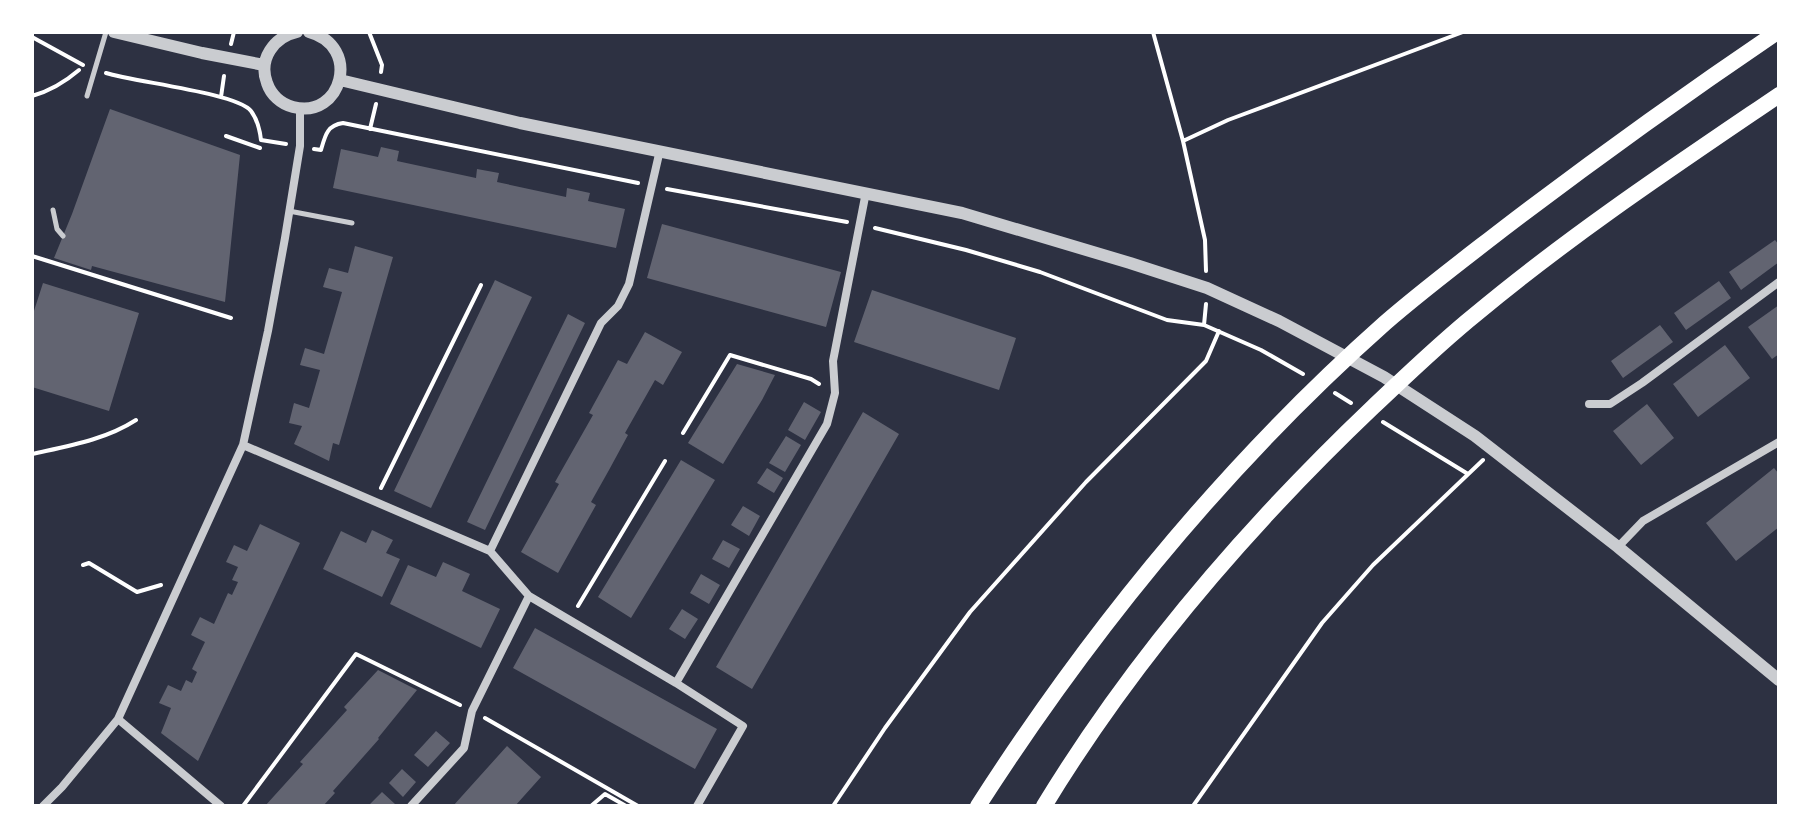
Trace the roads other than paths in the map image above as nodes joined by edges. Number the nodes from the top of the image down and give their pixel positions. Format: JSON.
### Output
{"nodes":[{"id":1,"x":106,"y":32,"type":"edge"},
{"id":2,"x":114,"y":32,"type":"edge"},
{"id":3,"x":297,"y":32,"type":"edge"},
{"id":4,"x":1777,"y":32,"type":"edge"},
{"id":5,"x":315,"y":33,"type":"edge"},
{"id":6,"x":264,"y":65,"type":"junction"},
{"id":7,"x":340,"y":80,"type":"junction"},
{"id":8,"x":1779,"y":95,"type":"edge"},
{"id":9,"x":87,"y":96,"type":"dead end"},
{"id":10,"x":300,"y":109,"type":"junction"},
{"id":11,"x":660,"y":150,"type":"junction"},
{"id":12,"x":866,"y":192,"type":"junction"},
{"id":13,"x":53,"y":210,"type":"dead end"},
{"id":14,"x":289,"y":211,"type":"junction"},
{"id":15,"x":352,"y":223,"type":"dead end"},
{"id":16,"x":63,"y":236,"type":"dead end"},
{"id":17,"x":1779,"y":282,"type":"edge"},
{"id":18,"x":1589,"y":404,"type":"dead end"},
{"id":19,"x":1779,"y":442,"type":"edge"},
{"id":20,"x":243,"y":445,"type":"junction"},
{"id":21,"x":1618,"y":547,"type":"junction"},
{"id":22,"x":490,"y":551,"type":"junction"},
{"id":23,"x":529,"y":596,"type":"junction"},
{"id":24,"x":1779,"y":680,"type":"edge"},
{"id":25,"x":676,"y":683,"type":"junction"},
{"id":26,"x":118,"y":719,"type":"junction"},
{"id":27,"x":43,"y":806,"type":"edge"},
{"id":28,"x":221,"y":806,"type":"edge"},
{"id":29,"x":411,"y":806,"type":"edge"},
{"id":30,"x":697,"y":806,"type":"edge"},
{"id":31,"x":978,"y":806,"type":"edge"},
{"id":32,"x":1044,"y":806,"type":"edge"}],
"edges":[{"from":1,"to":9,"type":"lane"},
{"from":2,"to":6,"type":"street"},
{"from":3,"to":6,"type":"street"},
{"from":4,"to":31,"type":"highway"},
{"from":5,"to":7,"type":"street"},
{"from":6,"to":10,"type":"street"},
{"from":7,"to":10,"type":"street"},
{"from":7,"to":11,"type":"street"},
{"from":8,"to":32,"type":"highway"},
{"from":10,"to":14,"type":"street"},
{"from":11,"to":12,"type":"street"},
{"from":11,"to":22,"type":"street"},
{"from":12,"to":21,"type":"street"},
{"from":12,"to":25,"type":"street"},
{"from":13,"to":16,"type":"lane"},
{"from":14,"to":15,"type":"lane"},
{"from":14,"to":20,"type":"street"},
{"from":17,"to":18,"type":"street"},
{"from":19,"to":21,"type":"street"},
{"from":20,"to":22,"type":"street"},
{"from":20,"to":26,"type":"street"},
{"from":21,"to":24,"type":"street"},
{"from":22,"to":23,"type":"street"},
{"from":23,"to":25,"type":"street"},
{"from":23,"to":29,"type":"street"},
{"from":25,"to":30,"type":"street"},
{"from":26,"to":27,"type":"street"},
{"from":26,"to":28,"type":"street"}]}
